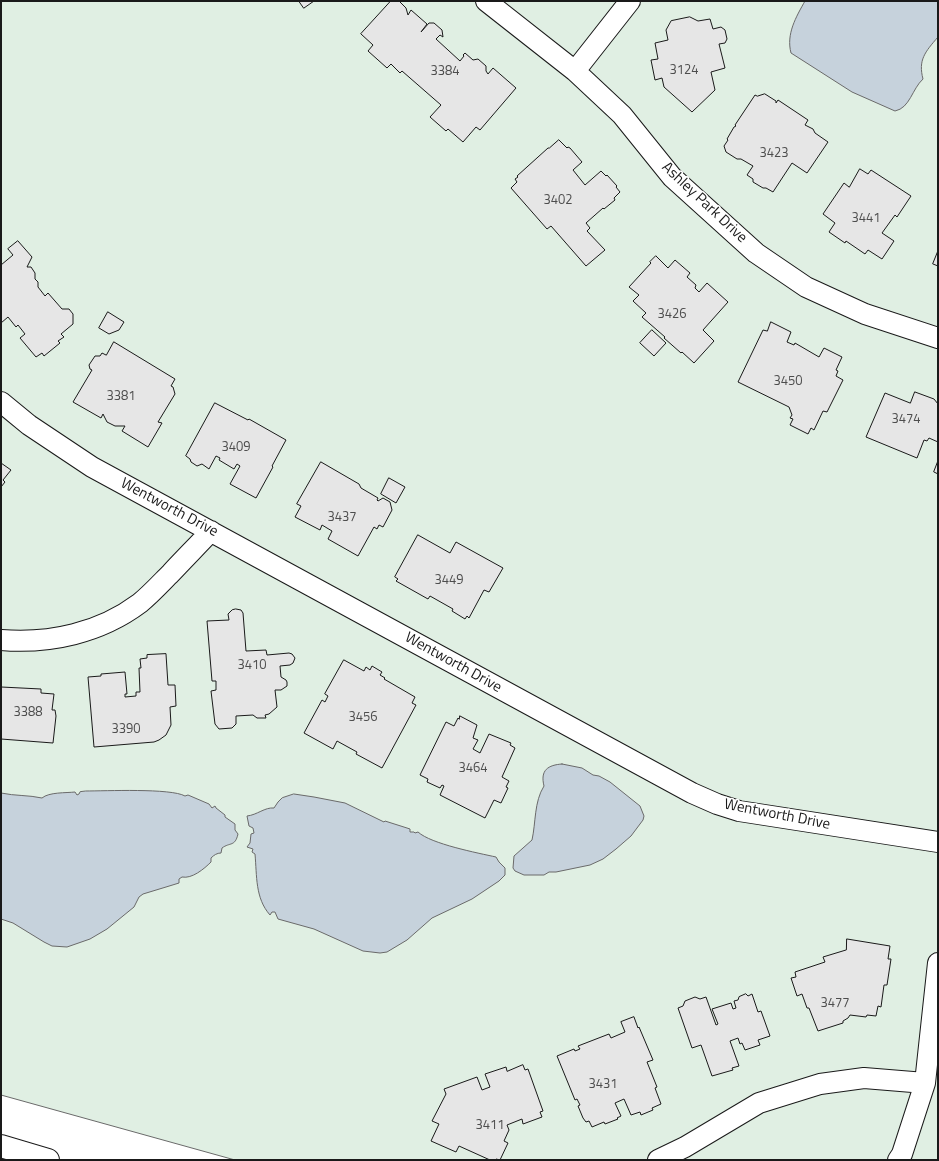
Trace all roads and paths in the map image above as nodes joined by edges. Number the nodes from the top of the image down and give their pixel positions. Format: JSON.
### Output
{"nodes":[{"id":1,"x":486,"y":1,"type":"edge"},
{"id":2,"x":630,"y":1,"type":"edge"},
{"id":3,"x":575,"y":71,"type":"junction"},
{"id":4,"x":938,"y":338,"type":"edge"},
{"id":5,"x":1,"y":402,"type":"edge"},
{"id":6,"x":211,"y":531,"type":"junction"},
{"id":7,"x":1,"y":640,"type":"edge"},
{"id":8,"x":938,"y":842,"type":"edge"},
{"id":9,"x":938,"y":963,"type":"edge"},
{"id":10,"x":925,"y":1083,"type":"junction"},
{"id":11,"x":1,"y":1146,"type":"edge"},
{"id":12,"x":904,"y":1158,"type":"edge"},
{"id":13,"x":48,"y":1160,"type":"edge"},
{"id":14,"x":658,"y":1160,"type":"edge"}],
"edges":[{"from":1,"to":3,"type":"street","name":"Ashley Park Drive"},
{"from":2,"to":3,"type":"street"},
{"from":3,"to":4,"type":"street","name":"Ashley Park Drive"},
{"from":5,"to":6,"type":"street","name":"Wentworth Drive"},
{"from":6,"to":7,"type":"street"},
{"from":6,"to":8,"type":"street","name":"Wentworth Drive"},
{"from":9,"to":10,"type":"street"},
{"from":10,"to":12,"type":"street"},
{"from":10,"to":14,"type":"street"},
{"from":11,"to":13,"type":"street"}]}
